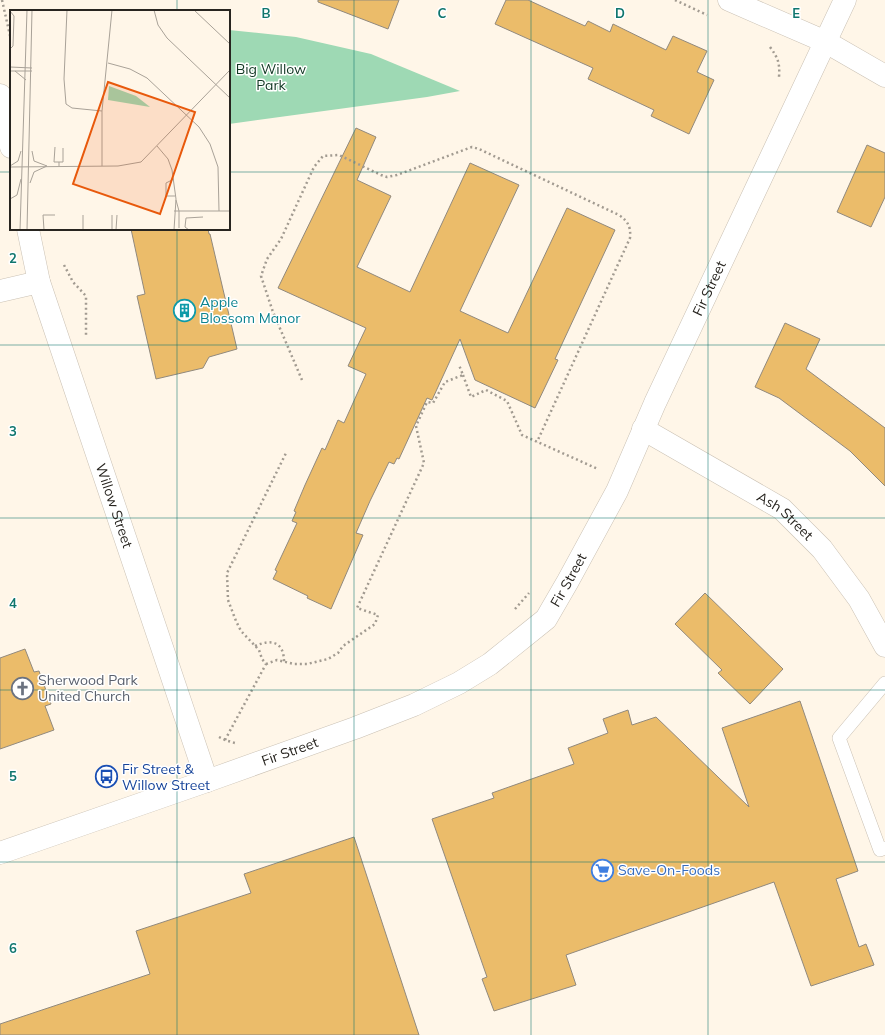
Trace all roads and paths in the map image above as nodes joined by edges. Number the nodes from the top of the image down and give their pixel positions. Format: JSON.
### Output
{"nodes":[{"id":1,"x":2,"y":0,"type":"edge"},
{"id":2,"x":675,"y":0,"type":"edge"},
{"id":3,"x":729,"y":0,"type":"edge"},
{"id":4,"x":845,"y":0,"type":"edge"},
{"id":5,"x":710,"y":16,"type":"dead end"},
{"id":6,"x":10,"y":36,"type":"edge"},
{"id":7,"x":767,"y":42,"type":"dead end"},
{"id":8,"x":826,"y":42,"type":"junction"},
{"id":9,"x":885,"y":76,"type":"edge"},
{"id":10,"x":779,"y":83,"type":"dead end"},
{"id":11,"x":0,"y":95,"type":"edge"},
{"id":12,"x":10,"y":142,"type":"edge"},
{"id":13,"x":28,"y":230,"type":"edge"},
{"id":14,"x":39,"y":282,"type":"junction"},
{"id":15,"x":0,"y":291,"type":"edge"},
{"id":16,"x":459,"y":365,"type":"dead end"},
{"id":17,"x":463,"y":375,"type":"junction"},
{"id":18,"x":302,"y":380,"type":"dead end"},
{"id":19,"x":643,"y":429,"type":"junction"},
{"id":20,"x":537,"y":442,"type":"junction"},
{"id":21,"x":287,"y":451,"type":"dead end"},
{"id":22,"x":602,"y":463,"type":"dead end"},
{"id":23,"x":599,"y":470,"type":"junction"},
{"id":24,"x":596,"y":475,"type":"dead end"},
{"id":25,"x":534,"y":588,"type":"dead end"},
{"id":26,"x":514,"y":610,"type":"dead end"},
{"id":27,"x":255,"y":646,"type":"junction"},
{"id":28,"x":885,"y":646,"type":"edge"},
{"id":29,"x":284,"y":662,"type":"junction"},
{"id":30,"x":266,"y":664,"type":"junction"},
{"id":31,"x":885,"y":683,"type":"edge"},
{"id":32,"x":238,"y":743,"type":"dead end"},
{"id":33,"x":206,"y":781,"type":"junction"},
{"id":34,"x":885,"y":848,"type":"edge"},
{"id":35,"x":0,"y":853,"type":"edge"}],
"edges":[{"from":1,"to":6,"type":"path"},
{"from":2,"to":5,"type":"path"},
{"from":3,"to":8,"type":"street"},
{"from":4,"to":8,"type":"street","name":"Fir Street"},
{"from":7,"to":10,"type":"path"},
{"from":8,"to":9,"type":"street"},
{"from":8,"to":19,"type":"street","name":"Fir Street"},
{"from":11,"to":12,"type":"street"},
{"from":13,"to":14,"type":"street","name":"Willow Street"},
{"from":14,"to":15,"type":"street"},
{"from":14,"to":33,"type":"street","name":"Willow Street"},
{"from":16,"to":17,"type":"path"},
{"from":17,"to":20,"type":"path"},
{"from":17,"to":29,"type":"path"},
{"from":18,"to":20,"type":"path"},
{"from":19,"to":28,"type":"street","name":"Ash Street"},
{"from":19,"to":33,"type":"street","name":"Fir Street"},
{"from":20,"to":23,"type":"path"},
{"from":21,"to":27,"type":"path"},
{"from":22,"to":23,"type":"path"},
{"from":23,"to":24,"type":"path"},
{"from":25,"to":26,"type":"path"},
{"from":27,"to":29,"type":"path"},
{"from":27,"to":30,"type":"path"},
{"from":29,"to":30,"type":"path"},
{"from":30,"to":32,"type":"path"},
{"from":31,"to":34,"type":"lane"},
{"from":33,"to":35,"type":"street","name":"Fir Street"}]}
